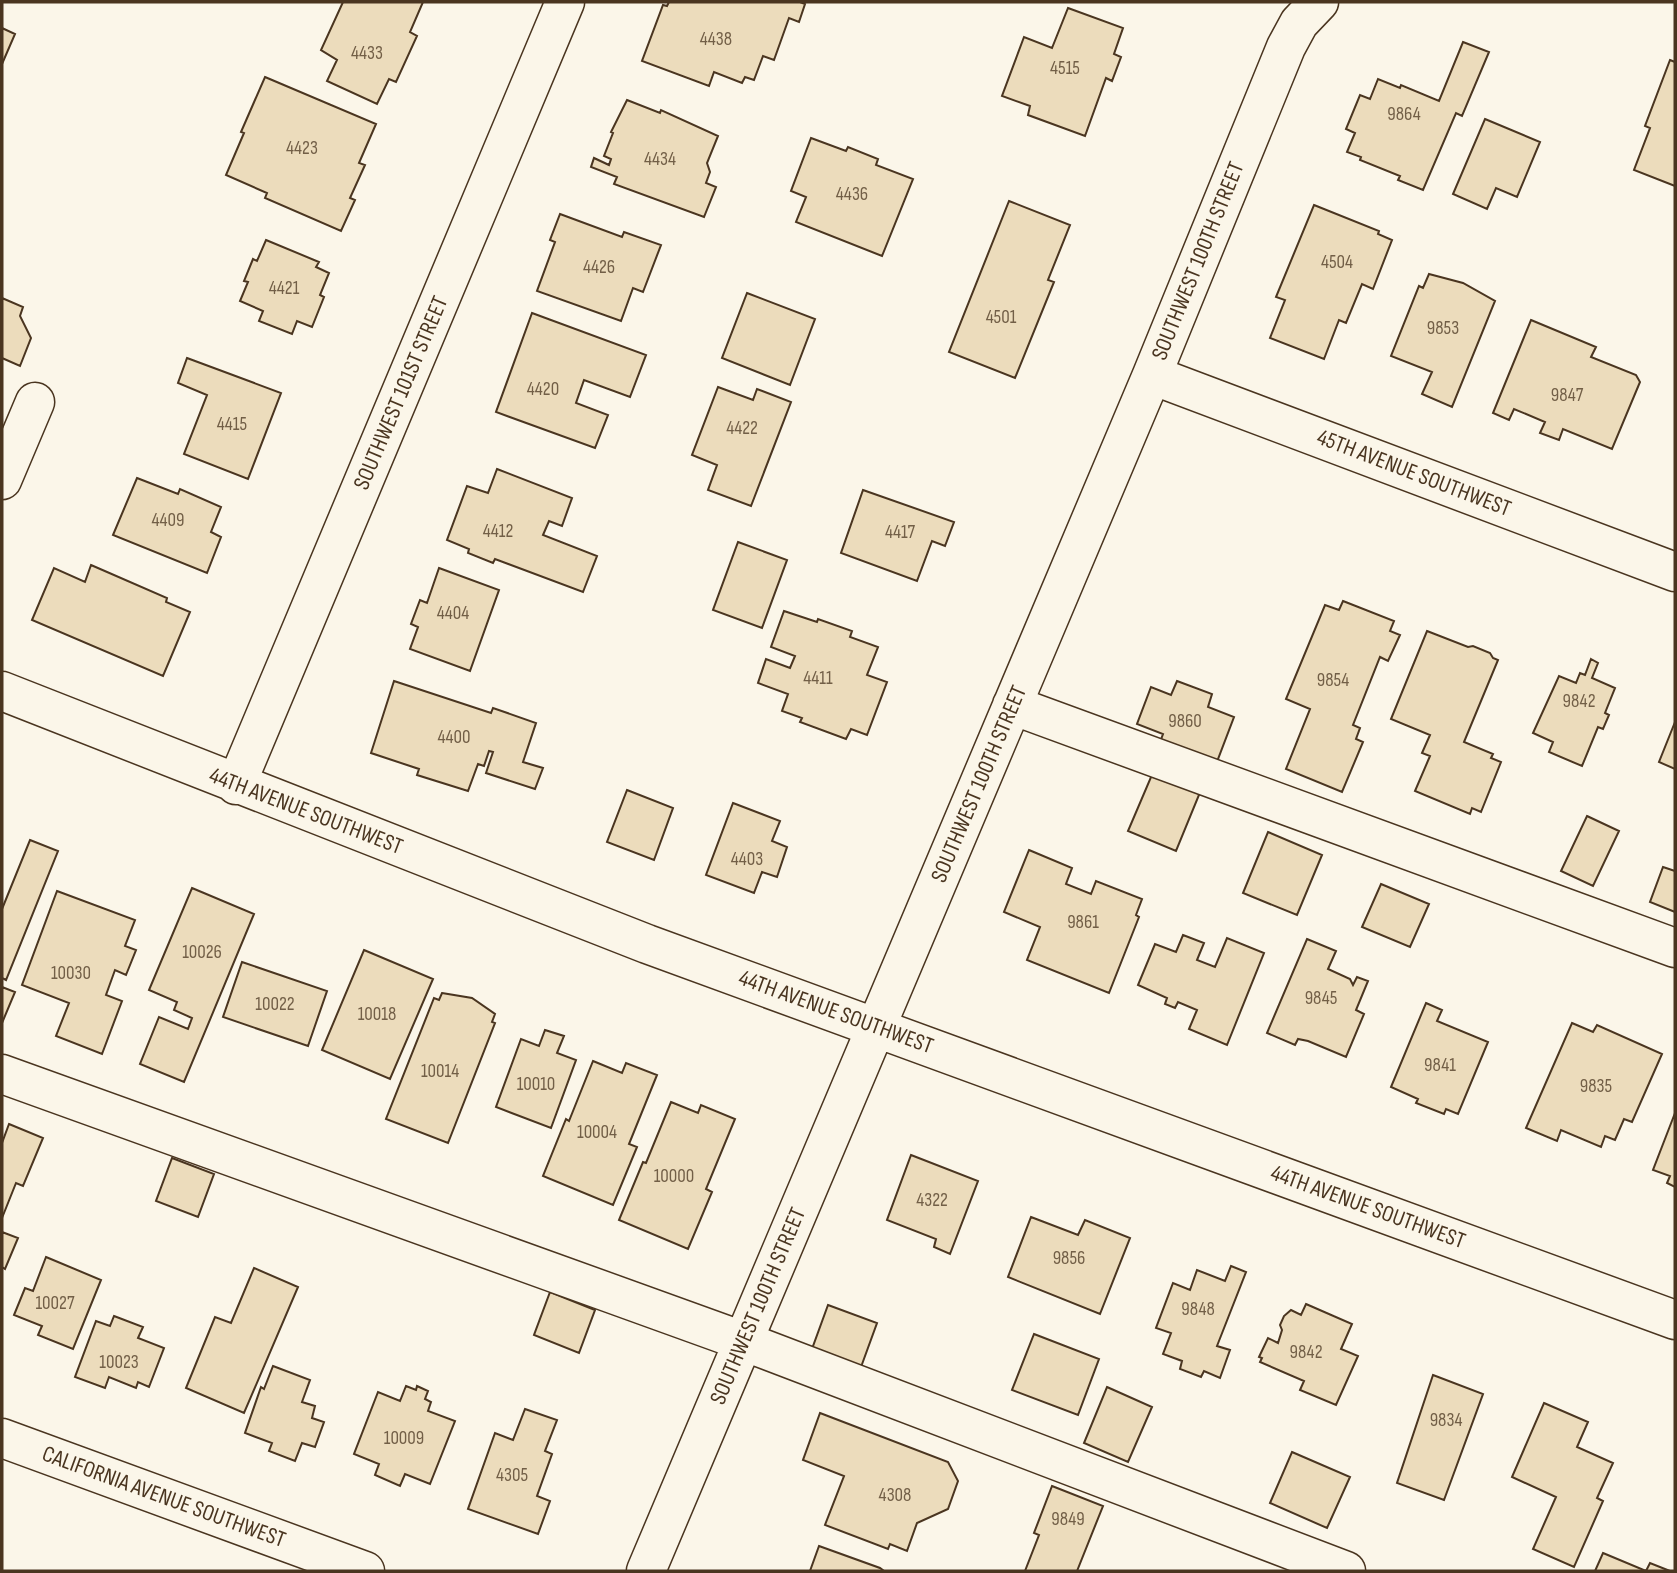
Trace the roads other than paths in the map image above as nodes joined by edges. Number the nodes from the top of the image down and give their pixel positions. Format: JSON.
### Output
{"nodes":[{"id":1,"x":565,"y":2,"type":"edge"},
{"id":2,"x":1319,"y":2,"type":"edge"},
{"id":3,"x":1152,"y":374,"type":"junction"},
{"id":4,"x":35,"y":402,"type":"dead end"},
{"id":5,"x":2,"y":480,"type":"edge"},
{"id":6,"x":1675,"y":572,"type":"edge"},
{"id":7,"x":2,"y":691,"type":"edge"},
{"id":8,"x":1012,"y":705,"type":"junction"},
{"id":9,"x":236,"y":785,"type":"junction"},
{"id":10,"x":1675,"y":947,"type":"edge"},
{"id":11,"x":876,"y":1026,"type":"junction"},
{"id":12,"x":2,"y":1074,"type":"edge"},
{"id":13,"x":1675,"y":1320,"type":"edge"},
{"id":14,"x":743,"y":1341,"type":"junction"},
{"id":15,"x":2,"y":1438,"type":"edge"},
{"id":16,"x":366,"y":1571,"type":"edge"},
{"id":17,"x":646,"y":1571,"type":"edge"},
{"id":18,"x":1346,"y":1571,"type":"edge"}],
"edges":[{"from":1,"to":9,"type":"street","name":"SOUTHWEST 101ST STREET"},
{"from":2,"to":3,"type":"street","name":"SOUTHWEST 100TH STREET"},
{"from":3,"to":6,"type":"street","name":"45TH AVENUE SOUTHWEST"},
{"from":3,"to":8,"type":"street","name":"SOUTHWEST 100TH STREET"},
{"from":4,"to":5,"type":"street"},
{"from":7,"to":9,"type":"street","name":"44TH AVENUE SOUTHWEST"},
{"from":8,"to":10,"type":"street"},
{"from":8,"to":11,"type":"street","name":"SOUTHWEST 100TH STREET"},
{"from":9,"to":11,"type":"street","name":"44TH AVENUE SOUTHWEST"},
{"from":11,"to":13,"type":"street","name":"44TH AVENUE SOUTHWEST"},
{"from":11,"to":14,"type":"street","name":"SOUTHWEST 100TH STREET"},
{"from":12,"to":14,"type":"street"},
{"from":14,"to":17,"type":"street","name":"SOUTHWEST 100TH STREET"},
{"from":14,"to":18,"type":"street"},
{"from":15,"to":16,"type":"street","name":"CALIFORNIA AVENUE SOUTHWEST"}]}
